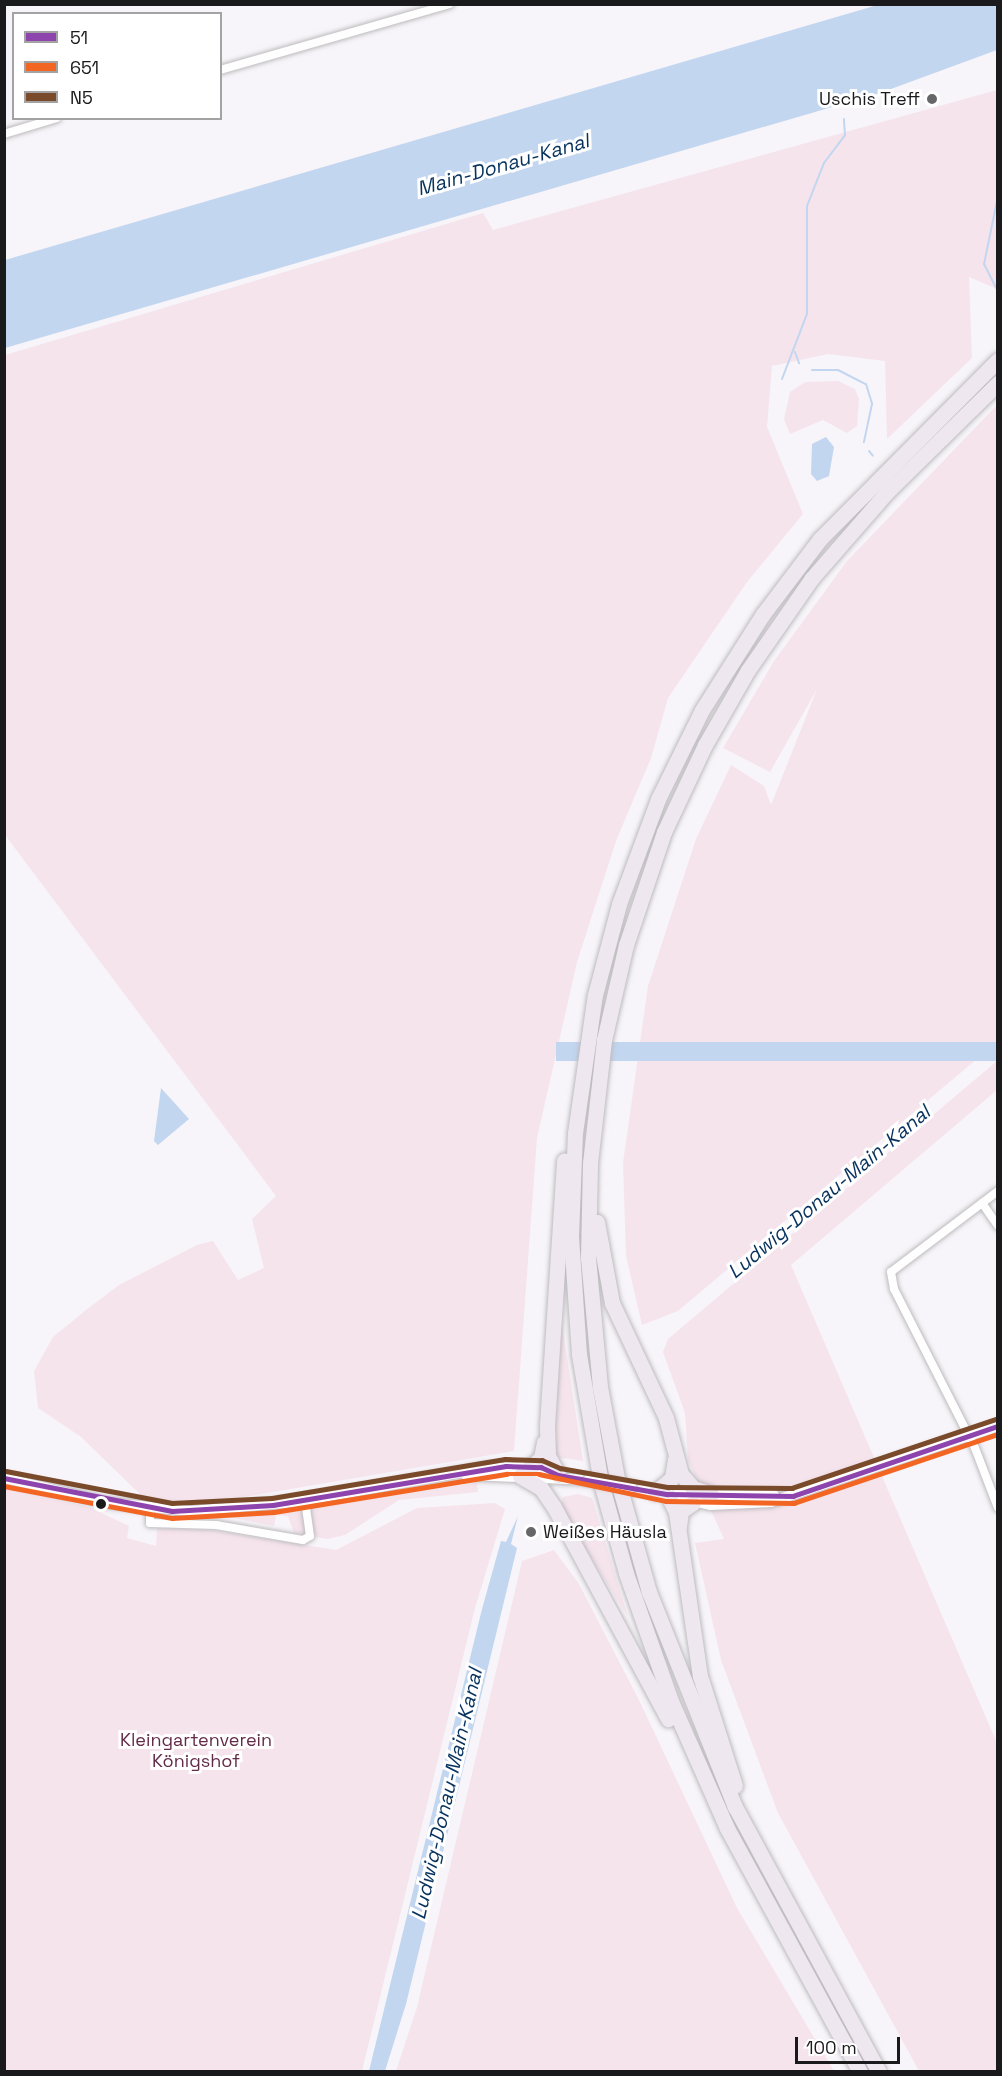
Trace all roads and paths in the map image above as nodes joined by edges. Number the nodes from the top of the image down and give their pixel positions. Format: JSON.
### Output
{"nodes":[{"id":1,"x":450,"y":4,"type":"edge"},
{"id":2,"x":222,"y":69,"type":"edge"},
{"id":3,"x":50,"y":120,"type":"edge"},
{"id":4,"x":4,"y":134,"type":"edge"},
{"id":5,"x":998,"y":360,"type":"edge"},
{"id":6,"x":998,"y":383,"type":"edge"},
{"id":7,"x":575,"y":1133,"type":"junction"},
{"id":8,"x":590,"y":1163,"type":"junction"},
{"id":9,"x":998,"y":1191,"type":"edge"},
{"id":10,"x":982,"y":1203,"type":"junction"},
{"id":11,"x":998,"y":1226,"type":"edge"},
{"id":12,"x":547,"y":1425,"type":"junction"},
{"id":13,"x":998,"y":1426,"type":"edge"},
{"id":14,"x":969,"y":1436,"type":"junction"},
{"id":15,"x":675,"y":1456,"type":"junction"},
{"id":16,"x":519,"y":1471,"type":"junction"},
{"id":17,"x":564,"y":1476,"type":"junction"},
{"id":18,"x":4,"y":1478,"type":"edge"},
{"id":19,"x":661,"y":1493,"type":"junction"},
{"id":20,"x":711,"y":1494,"type":"junction"},
{"id":21,"x":793,"y":1496,"type":"junction"},
{"id":22,"x":305,"y":1500,"type":"junction"},
{"id":23,"x":693,"y":1503,"type":"junction"},
{"id":24,"x":554,"y":1507,"type":"junction"},
{"id":25,"x":998,"y":1508,"type":"edge"},
{"id":26,"x":150,"y":1509,"type":"junction"},
{"id":27,"x":678,"y":1532,"type":"junction"},
{"id":28,"x":700,"y":1769,"type":"junction"},
{"id":29,"x":747,"y":1832,"type":"junction"},
{"id":30,"x":860,"y":2072,"type":"edge"},
{"id":31,"x":879,"y":2072,"type":"edge"}],
"edges":[{"from":1,"to":2,"type":"street"},
{"from":3,"to":4,"type":"street"},
{"from":5,"to":7,"type":"highway"},
{"from":6,"to":8,"type":"highway"},
{"from":7,"to":12,"type":"highway"},
{"from":7,"to":28,"type":"highway"},
{"from":8,"to":15,"type":"highway"},
{"from":8,"to":29,"type":"highway"},
{"from":9,"to":10,"type":"street"},
{"from":10,"to":11,"type":"street"},
{"from":10,"to":14,"type":"street"},
{"from":12,"to":16,"type":"highway"},
{"from":12,"to":17,"type":"highway"},
{"from":13,"to":14,"type":"main road"},
{"from":14,"to":21,"type":"main road"},
{"from":14,"to":25,"type":"street"},
{"from":15,"to":19,"type":"highway"},
{"from":15,"to":20,"type":"highway"},
{"from":16,"to":17,"type":"main road"},
{"from":16,"to":22,"type":"main road"},
{"from":16,"to":24,"type":"highway"},
{"from":17,"to":19,"type":"main road","bridge":true},
{"from":17,"to":24,"type":"highway"},
{"from":18,"to":26,"type":"main road"},
{"from":19,"to":20,"type":"main road"},
{"from":19,"to":23,"type":"main road"},
{"from":19,"to":27,"type":"highway"},
{"from":20,"to":21,"type":"main road"},
{"from":21,"to":23,"type":"main road"},
{"from":22,"to":26,"type":"main road"},
{"from":22,"to":26,"type":"street"},
{"from":23,"to":27,"type":"highway"},
{"from":24,"to":28,"type":"highway"},
{"from":27,"to":29,"type":"highway"},
{"from":28,"to":30,"type":"highway"},
{"from":29,"to":31,"type":"highway"}]}
